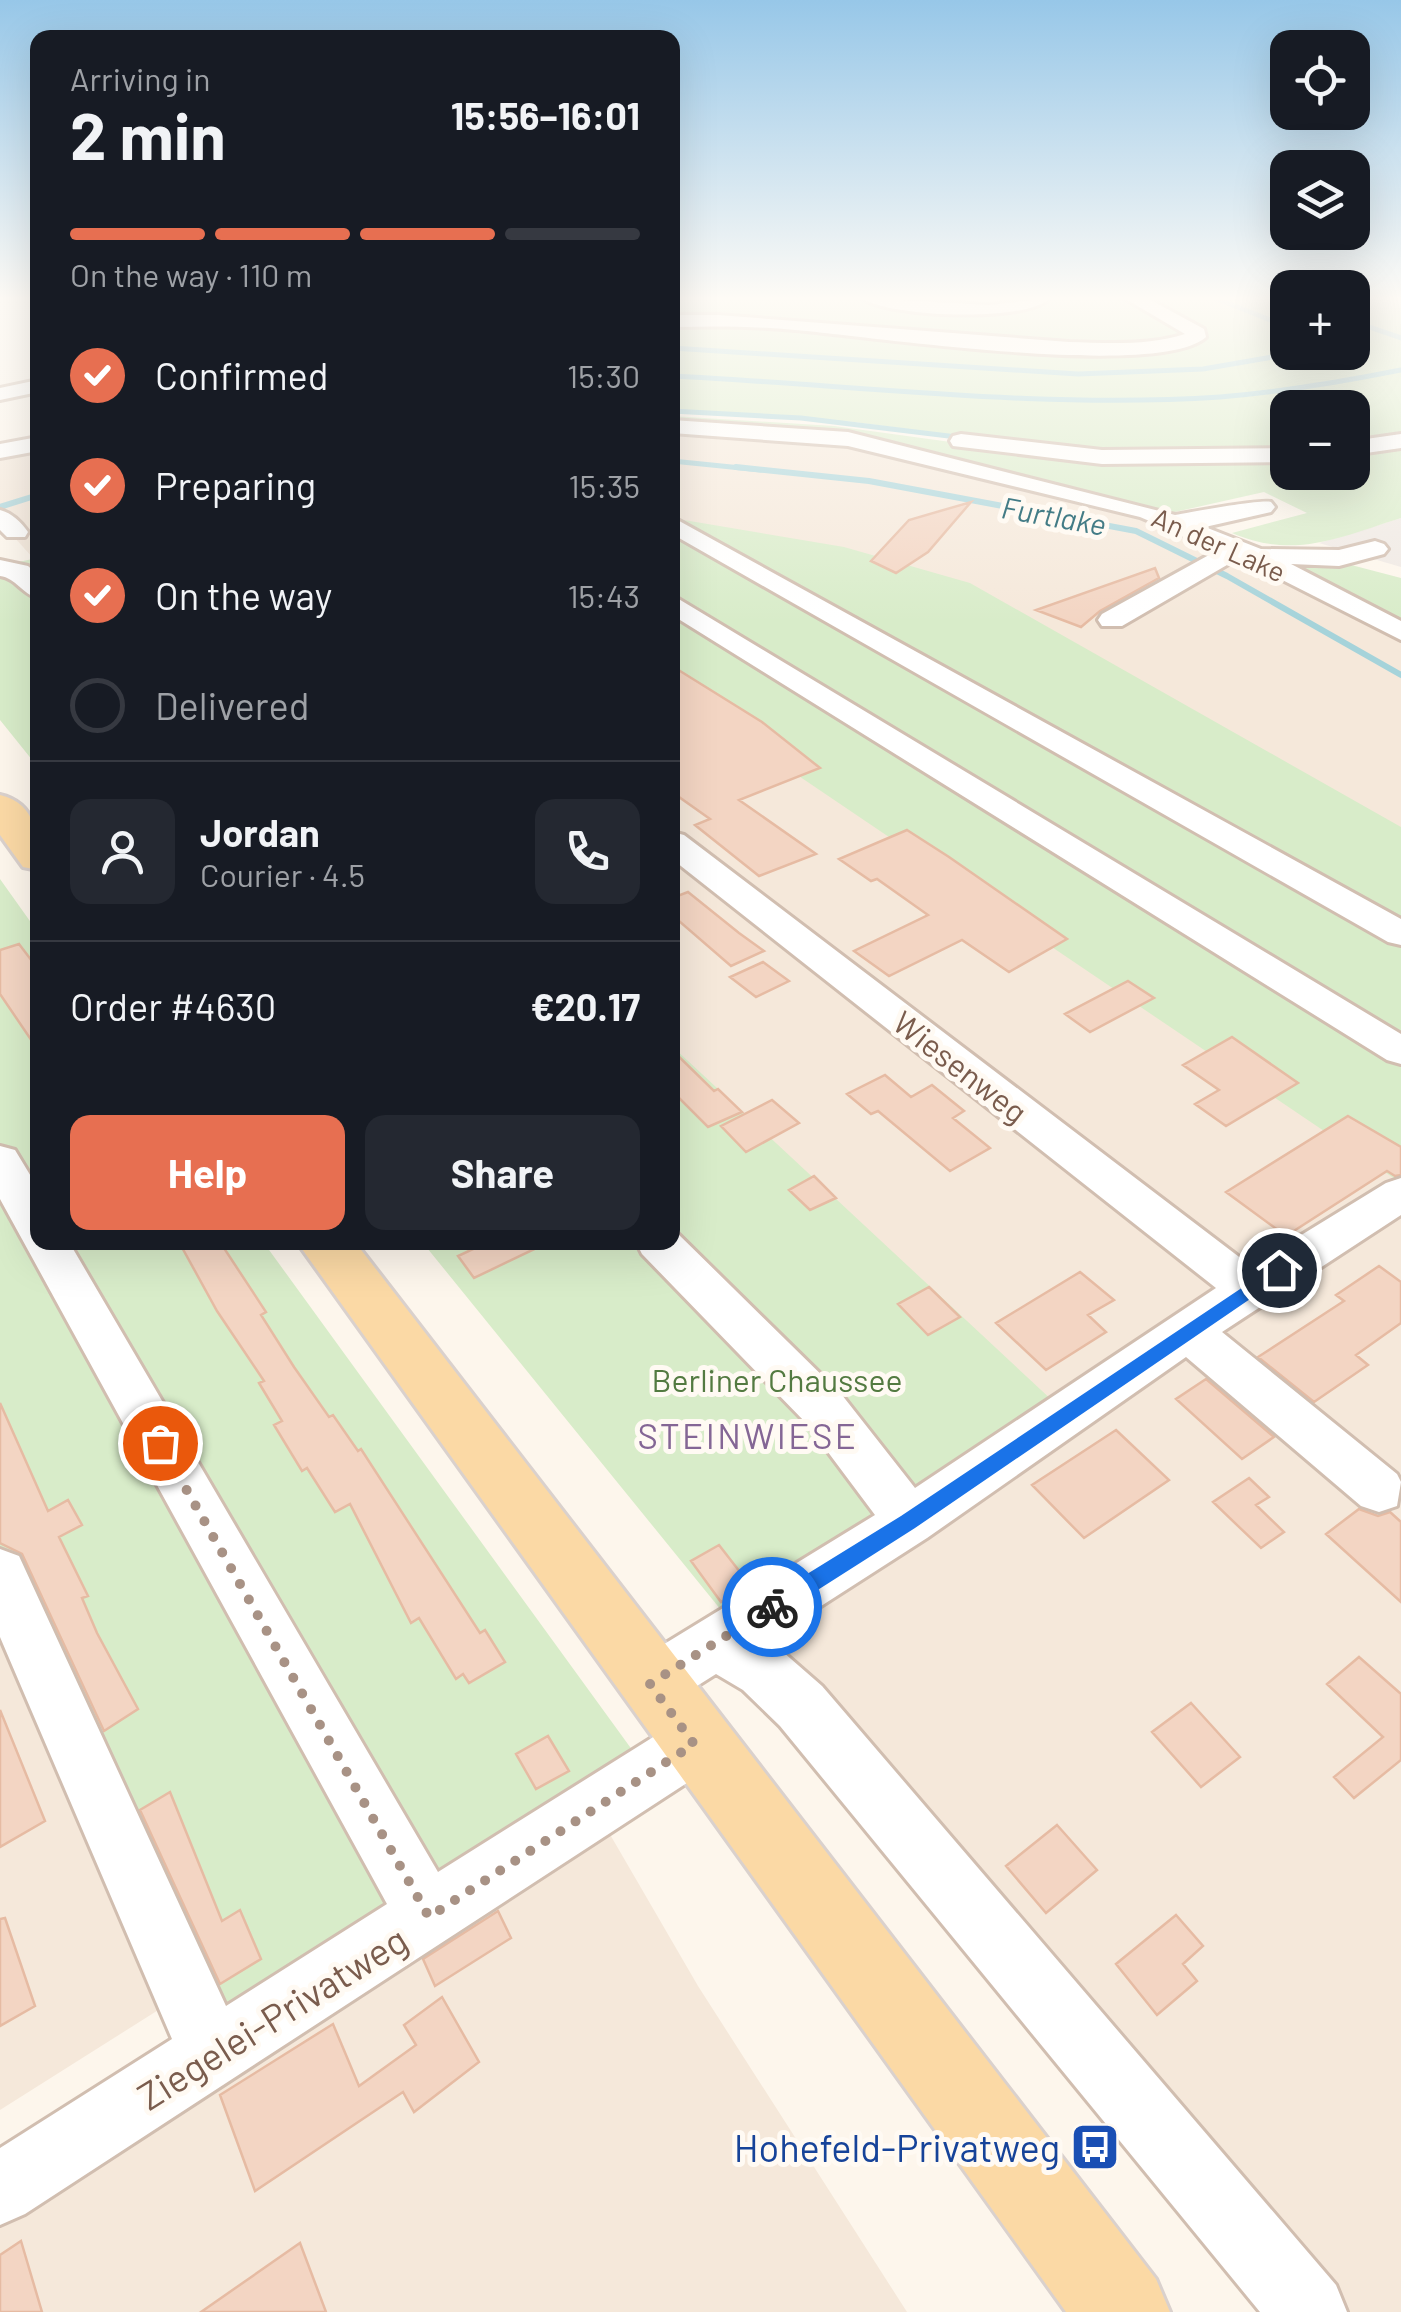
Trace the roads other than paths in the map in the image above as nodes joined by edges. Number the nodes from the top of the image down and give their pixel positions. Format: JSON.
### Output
{"nodes":[{"id":1,"x":680,"y":414,"type":"edge"},
{"id":2,"x":680,"y":427,"type":"edge"},
{"id":3,"x":24,"y":434,"type":"edge"},
{"id":4,"x":1401,"y":441,"type":"edge"},
{"id":5,"x":1370,"y":445,"type":"edge"},
{"id":6,"x":0,"y":452,"type":"edge"},
{"id":7,"x":1270,"y":456,"type":"edge"},
{"id":8,"x":1262,"y":508,"type":"dead end"},
{"id":9,"x":1178,"y":521,"type":"junction"},
{"id":10,"x":680,"y":528,"type":"edge"},
{"id":11,"x":1375,"y":550,"type":"dead end"},
{"id":12,"x":1247,"y":552,"type":"junction"},
{"id":13,"x":0,"y":568,"type":"edge"},
{"id":14,"x":30,"y":582,"type":"edge"},
{"id":15,"x":680,"y":608,"type":"edge"},
{"id":16,"x":1112,"y":620,"type":"dead end"},
{"id":17,"x":1401,"y":632,"type":"edge"},
{"id":18,"x":0,"y":807,"type":"edge"},
{"id":19,"x":30,"y":847,"type":"edge"},
{"id":20,"x":680,"y":848,"type":"edge"},
{"id":21,"x":1401,"y":934,"type":"edge"},
{"id":22,"x":1401,"y":1051,"type":"edge"},
{"id":23,"x":0,"y":1161,"type":"edge"},
{"id":24,"x":1401,"y":1194,"type":"edge"},
{"id":25,"x":30,"y":1213,"type":"edge"},
{"id":26,"x":51,"y":1250,"type":"edge"},
{"id":27,"x":330,"y":1250,"type":"edge"},
{"id":28,"x":666,"y":1250,"type":"edge"},
{"id":29,"x":1249,"y":1289,"type":"junction"},
{"id":30,"x":1188,"y":1331,"type":"junction"},
{"id":31,"x":1379,"y":1490,"type":"dead end"},
{"id":32,"x":908,"y":1522,"type":"junction"},
{"id":33,"x":0,"y":1574,"type":"edge"},
{"id":34,"x":714,"y":1643,"type":"junction"},
{"id":35,"x":650,"y":1684,"type":"junction"},
{"id":36,"x":694,"y":1744,"type":"junction"},
{"id":37,"x":429,"y":1917,"type":"junction"},
{"id":38,"x":213,"y":2054,"type":"junction"},
{"id":39,"x":0,"y":2189,"type":"edge"},
{"id":40,"x":1122,"y":2312,"type":"edge"},
{"id":41,"x":1309,"y":2312,"type":"edge"}],
"edges":[{"from":1,"to":7,"type":"street"},
{"from":2,"to":9,"type":"street","name":"An der Lake"},
{"from":3,"to":6,"type":"street"},
{"from":4,"to":5,"type":"street"},
{"from":8,"to":9,"type":"street"},
{"from":9,"to":12,"type":"street","name":"An der Lake"},
{"from":10,"to":21,"type":"street"},
{"from":11,"to":12,"type":"street"},
{"from":12,"to":16,"type":"street"},
{"from":12,"to":17,"type":"street","name":"An der Lake"},
{"from":13,"to":14,"type":"street"},
{"from":15,"to":22,"type":"street"},
{"from":18,"to":19,"type":"main road"},
{"from":20,"to":29,"type":"street","name":"Wiesenweg"},
{"from":23,"to":25,"type":"street"},
{"from":24,"to":29,"type":"street"},
{"from":26,"to":37,"type":"street"},
{"from":27,"to":35,"type":"main road"},
{"from":28,"to":32,"type":"street"},
{"from":29,"to":30,"type":"street"},
{"from":30,"to":31,"type":"street"},
{"from":30,"to":32,"type":"street"},
{"from":32,"to":34,"type":"street"},
{"from":33,"to":38,"type":"street"},
{"from":34,"to":35,"type":"street"},
{"from":34,"to":41,"type":"street"},
{"from":35,"to":36,"type":"main road"},
{"from":36,"to":37,"type":"street","name":"Ziegelei-Privatweg"},
{"from":36,"to":40,"type":"main road"},
{"from":37,"to":38,"type":"street","name":"Ziegelei-Privatweg"},
{"from":38,"to":39,"type":"street","name":"Ziegelei-Privatweg"}]}
